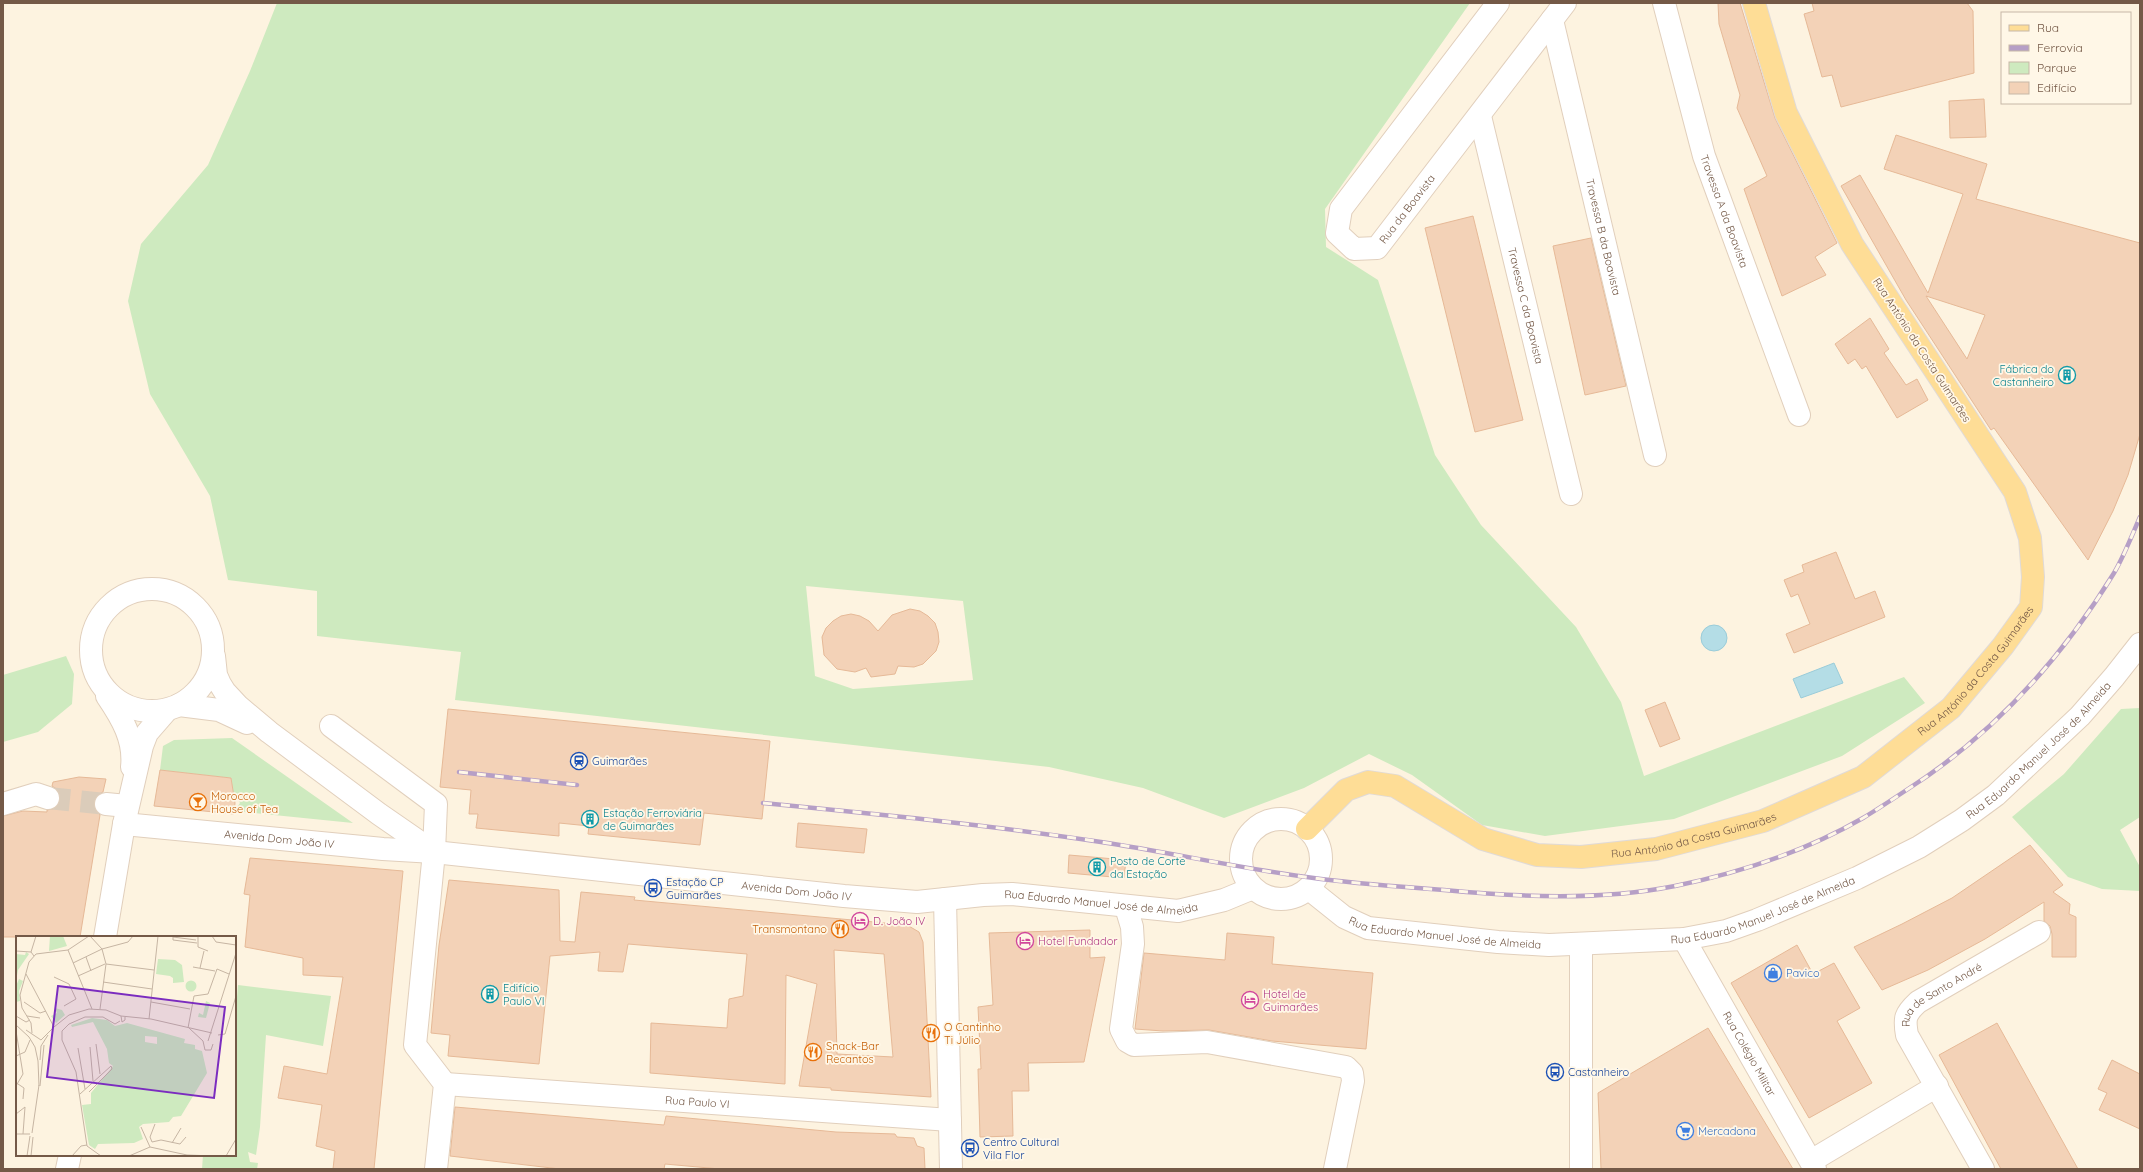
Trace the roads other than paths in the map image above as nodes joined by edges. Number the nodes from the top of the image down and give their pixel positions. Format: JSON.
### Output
{"nodes":[{"id":1,"x":1498,"y":3,"type":"edge"},
{"id":2,"x":1565,"y":3,"type":"edge"},
{"id":3,"x":1664,"y":3,"type":"edge"},
{"id":4,"x":1754,"y":3,"type":"edge"},
{"id":5,"x":1552,"y":20,"type":"junction"},
{"id":6,"x":1480,"y":116,"type":"junction"},
{"id":7,"x":1799,"y":415,"type":"dead end"},
{"id":8,"x":1656,"y":454,"type":"dead end"},
{"id":9,"x":1571,"y":494,"type":"dead end"},
{"id":10,"x":2140,"y":644,"type":"edge"},
{"id":11,"x":213,"y":655,"type":"junction"},
{"id":12,"x":98,"y":680,"type":"junction"},
{"id":13,"x":173,"y":707,"type":"junction"},
{"id":14,"x":331,"y":726,"type":"dead end"},
{"id":15,"x":269,"y":732,"type":"junction"},
{"id":16,"x":48,"y":798,"type":"tunnel mouth"},
{"id":17,"x":3,"y":804,"type":"edge"},
{"id":18,"x":122,"y":805,"type":"junction"},
{"id":19,"x":1307,"y":829,"type":"junction"},
{"id":20,"x":434,"y":852,"type":"junction"},
{"id":21,"x":1253,"y":888,"type":"junction"},
{"id":22,"x":1309,"y":889,"type":"junction"},
{"id":23,"x":945,"y":899,"type":"junction"},
{"id":24,"x":1126,"y":907,"type":"junction"},
{"id":25,"x":2039,"y":932,"type":"dead end"},
{"id":26,"x":105,"y":936,"type":"edge"},
{"id":27,"x":1684,"y":939,"type":"junction"},
{"id":28,"x":1581,"y":944,"type":"junction"},
{"id":29,"x":445,"y":1084,"type":"junction"},
{"id":30,"x":1937,"y":1086,"type":"junction"},
{"id":31,"x":947,"y":1120,"type":"junction"},
{"id":32,"x":70,"y":1156,"type":"edge"},
{"id":33,"x":1813,"y":1165,"type":"edge"},
{"id":34,"x":67,"y":1169,"type":"edge"},
{"id":35,"x":436,"y":1169,"type":"edge"},
{"id":36,"x":943,"y":1169,"type":"edge"},
{"id":37,"x":951,"y":1169,"type":"edge"},
{"id":38,"x":1335,"y":1169,"type":"edge"},
{"id":39,"x":1581,"y":1169,"type":"edge"},
{"id":40,"x":1983,"y":1169,"type":"edge"}],
"edges":[{"from":1,"to":6,"type":"street","name":"Rua da Boavista"},
{"from":2,"to":5,"type":"street","name":"Rua da Boavista"},
{"from":3,"to":7,"type":"street","name":"Travessa A da Boavista"},
{"from":4,"to":19,"type":"main road","name":"Rua António da Costa Guimarães"},
{"from":5,"to":6,"type":"street","name":"Rua da Boavista"},
{"from":5,"to":8,"type":"street","name":"Travessa B da Boavista"},
{"from":6,"to":9,"type":"street","name":"Travessa C da Boavista"},
{"from":10,"to":27,"type":"street","name":"Rua Eduardo Manuel José de Almeida"},
{"from":11,"to":12,"type":"street"},
{"from":11,"to":13,"type":"street"},
{"from":11,"to":15,"type":"street","name":"Avenida Dom João IV"},
{"from":12,"to":13,"type":"street"},
{"from":12,"to":18,"type":"street"},
{"from":13,"to":15,"type":"street","name":"Avenida Dom João IV"},
{"from":13,"to":18,"type":"street"},
{"from":14,"to":20,"type":"street"},
{"from":15,"to":20,"type":"street","name":"Avenida Dom João IV"},
{"from":16,"to":17,"type":"street"},
{"from":18,"to":20,"type":"street","name":"Avenida Dom João IV"},
{"from":18,"to":26,"type":"street"},
{"from":19,"to":21,"type":"street"},
{"from":19,"to":22,"type":"street"},
{"from":20,"to":23,"type":"street","name":"Avenida Dom João IV"},
{"from":20,"to":29,"type":"street"},
{"from":21,"to":22,"type":"street"},
{"from":21,"to":24,"type":"street","name":"Rua Eduardo Manuel José de Almeida"},
{"from":22,"to":28,"type":"street","name":"Rua Eduardo Manuel José de Almeida"},
{"from":23,"to":24,"type":"street","name":"Rua Eduardo Manuel José de Almeida"},
{"from":23,"to":31,"type":"street"},
{"from":24,"to":38,"type":"street"},
{"from":25,"to":30,"type":"street","name":"Rua de Santo André"},
{"from":27,"to":28,"type":"street","name":"Rua Eduardo Manuel José de Almeida"},
{"from":27,"to":33,"type":"street","name":"Rua Colégio Militar"},
{"from":28,"to":39,"type":"street"},
{"from":29,"to":31,"type":"street","name":"Rua Paulo VI"},
{"from":29,"to":35,"type":"street"},
{"from":30,"to":33,"type":"street"},
{"from":30,"to":40,"type":"street","name":"Rua de Santo André"},
{"from":31,"to":36,"type":"street"},
{"from":31,"to":37,"type":"street"},
{"from":32,"to":34,"type":"street"}]}
